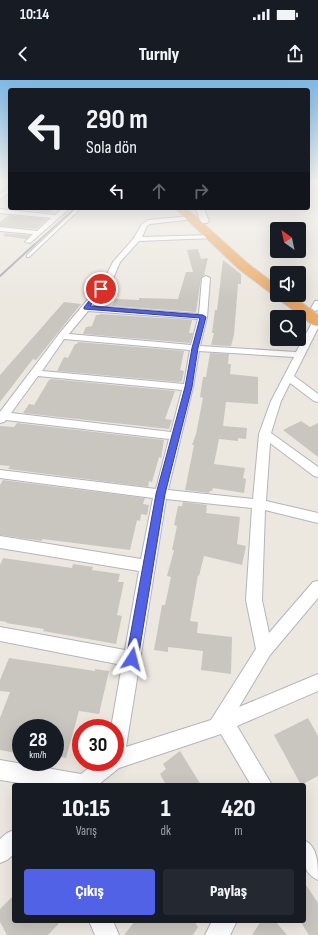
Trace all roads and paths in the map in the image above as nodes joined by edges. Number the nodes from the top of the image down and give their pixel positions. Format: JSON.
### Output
{"nodes":[{"id":1,"x":52,"y":221,"type":"edge"},
{"id":2,"x":65,"y":221,"type":"edge"},
{"id":3,"x":152,"y":221,"type":"edge"},
{"id":4,"x":200,"y":221,"type":"edge"},
{"id":5,"x":204,"y":221,"type":"edge"},
{"id":6,"x":0,"y":229,"type":"edge"},
{"id":7,"x":38,"y":233,"type":"junction"},
{"id":8,"x":211,"y":236,"type":"junction"},
{"id":9,"x":137,"y":239,"type":"junction"},
{"id":10,"x":28,"y":242,"type":"dead end"},
{"id":11,"x":28,"y":256,"type":"dead end"},
{"id":12,"x":270,"y":274,"type":"edge"},
{"id":13,"x":206,"y":278,"type":"dead end"},
{"id":14,"x":270,"y":287,"type":"edge"},
{"id":15,"x":296,"y":302,"type":"edge"},
{"id":16,"x":305,"y":302,"type":"edge"},
{"id":17,"x":86,"y":308,"type":"junction"},
{"id":18,"x":317,"y":313,"type":"edge"},
{"id":19,"x":203,"y":317,"type":"junction"},
{"id":20,"x":62,"y":336,"type":"junction"},
{"id":21,"x":195,"y":348,"type":"junction"},
{"id":22,"x":300,"y":355,"type":"junction"},
{"id":23,"x":36,"y":373,"type":"junction"},
{"id":24,"x":288,"y":377,"type":"junction"},
{"id":25,"x":188,"y":387,"type":"junction"},
{"id":26,"x":318,"y":399,"type":"edge"},
{"id":27,"x":2,"y":418,"type":"edge"},
{"id":28,"x":265,"y":434,"type":"junction"},
{"id":29,"x":175,"y":436,"type":"junction"},
{"id":30,"x":318,"y":473,"type":"edge"},
{"id":31,"x":0,"y":474,"type":"edge"},
{"id":32,"x":160,"y":494,"type":"junction"},
{"id":33,"x":259,"y":504,"type":"junction"},
{"id":34,"x":318,"y":518,"type":"edge"},
{"id":35,"x":0,"y":542,"type":"edge"},
{"id":36,"x":148,"y":566,"type":"junction"},
{"id":37,"x":318,"y":587,"type":"edge"},
{"id":38,"x":0,"y":634,"type":"edge"},
{"id":39,"x":264,"y":650,"type":"junction"},
{"id":40,"x":132,"y":659,"type":"junction"},
{"id":41,"x":318,"y":682,"type":"edge"},
{"id":42,"x":122,"y":719,"type":"edge"},
{"id":43,"x":220,"y":724,"type":"junction"},
{"id":44,"x":124,"y":757,"type":"edge"},
{"id":45,"x":0,"y":770,"type":"edge"},
{"id":46,"x":100,"y":771,"type":"edge"},
{"id":47,"x":77,"y":783,"type":"edge"},
{"id":48,"x":84,"y":783,"type":"edge"},
{"id":49,"x":261,"y":783,"type":"edge"},
{"id":50,"x":12,"y":842,"type":"edge"},
{"id":51,"x":0,"y":853,"type":"edge"},
{"id":52,"x":306,"y":853,"type":"edge"},
{"id":53,"x":318,"y":868,"type":"edge"},
{"id":54,"x":101,"y":923,"type":"edge"},
{"id":55,"x":225,"y":923,"type":"edge"},
{"id":56,"x":108,"y":935,"type":"edge"},
{"id":57,"x":216,"y":935,"type":"edge"}],
"edges":[{"from":1,"to":7,"type":"street"},
{"from":2,"to":11,"type":"lane"},
{"from":3,"to":9,"type":"street"},
{"from":4,"to":8,"type":"highway"},
{"from":5,"to":12,"type":"highway"},
{"from":6,"to":7,"type":"street"},
{"from":7,"to":10,"type":"street"},
{"from":8,"to":9,"type":"street"},
{"from":8,"to":14,"type":"highway"},
{"from":9,"to":17,"type":"street"},
{"from":13,"to":19,"type":"street"},
{"from":15,"to":18,"type":"highway"},
{"from":16,"to":18,"type":"highway"},
{"from":17,"to":19,"type":"street"},
{"from":17,"to":20,"type":"street"},
{"from":18,"to":22,"type":"street"},
{"from":19,"to":21,"type":"street"},
{"from":20,"to":21,"type":"street"},
{"from":20,"to":23,"type":"street"},
{"from":21,"to":22,"type":"street"},
{"from":21,"to":25,"type":"street"},
{"from":22,"to":24,"type":"street"},
{"from":23,"to":25,"type":"street"},
{"from":23,"to":27,"type":"street"},
{"from":24,"to":26,"type":"street"},
{"from":24,"to":28,"type":"street"},
{"from":25,"to":29,"type":"street"},
{"from":27,"to":29,"type":"street"},
{"from":28,"to":30,"type":"street"},
{"from":28,"to":33,"type":"street"},
{"from":29,"to":32,"type":"street"},
{"from":31,"to":32,"type":"street"},
{"from":32,"to":33,"type":"street"},
{"from":32,"to":36,"type":"street"},
{"from":33,"to":34,"type":"street"},
{"from":33,"to":39,"type":"street"},
{"from":35,"to":36,"type":"street"},
{"from":36,"to":40,"type":"street"},
{"from":37,"to":39,"type":"street"},
{"from":38,"to":40,"type":"street"},
{"from":39,"to":43,"type":"street"},
{"from":40,"to":42,"type":"street"},
{"from":41,"to":43,"type":"street"},
{"from":43,"to":44,"type":"street"},
{"from":43,"to":49,"type":"street"},
{"from":45,"to":47,"type":"street"},
{"from":46,"to":48,"type":"street"},
{"from":50,"to":51,"type":"street"},
{"from":52,"to":53,"type":"street"},
{"from":54,"to":56,"type":"street"},
{"from":55,"to":57,"type":"street"}]}
